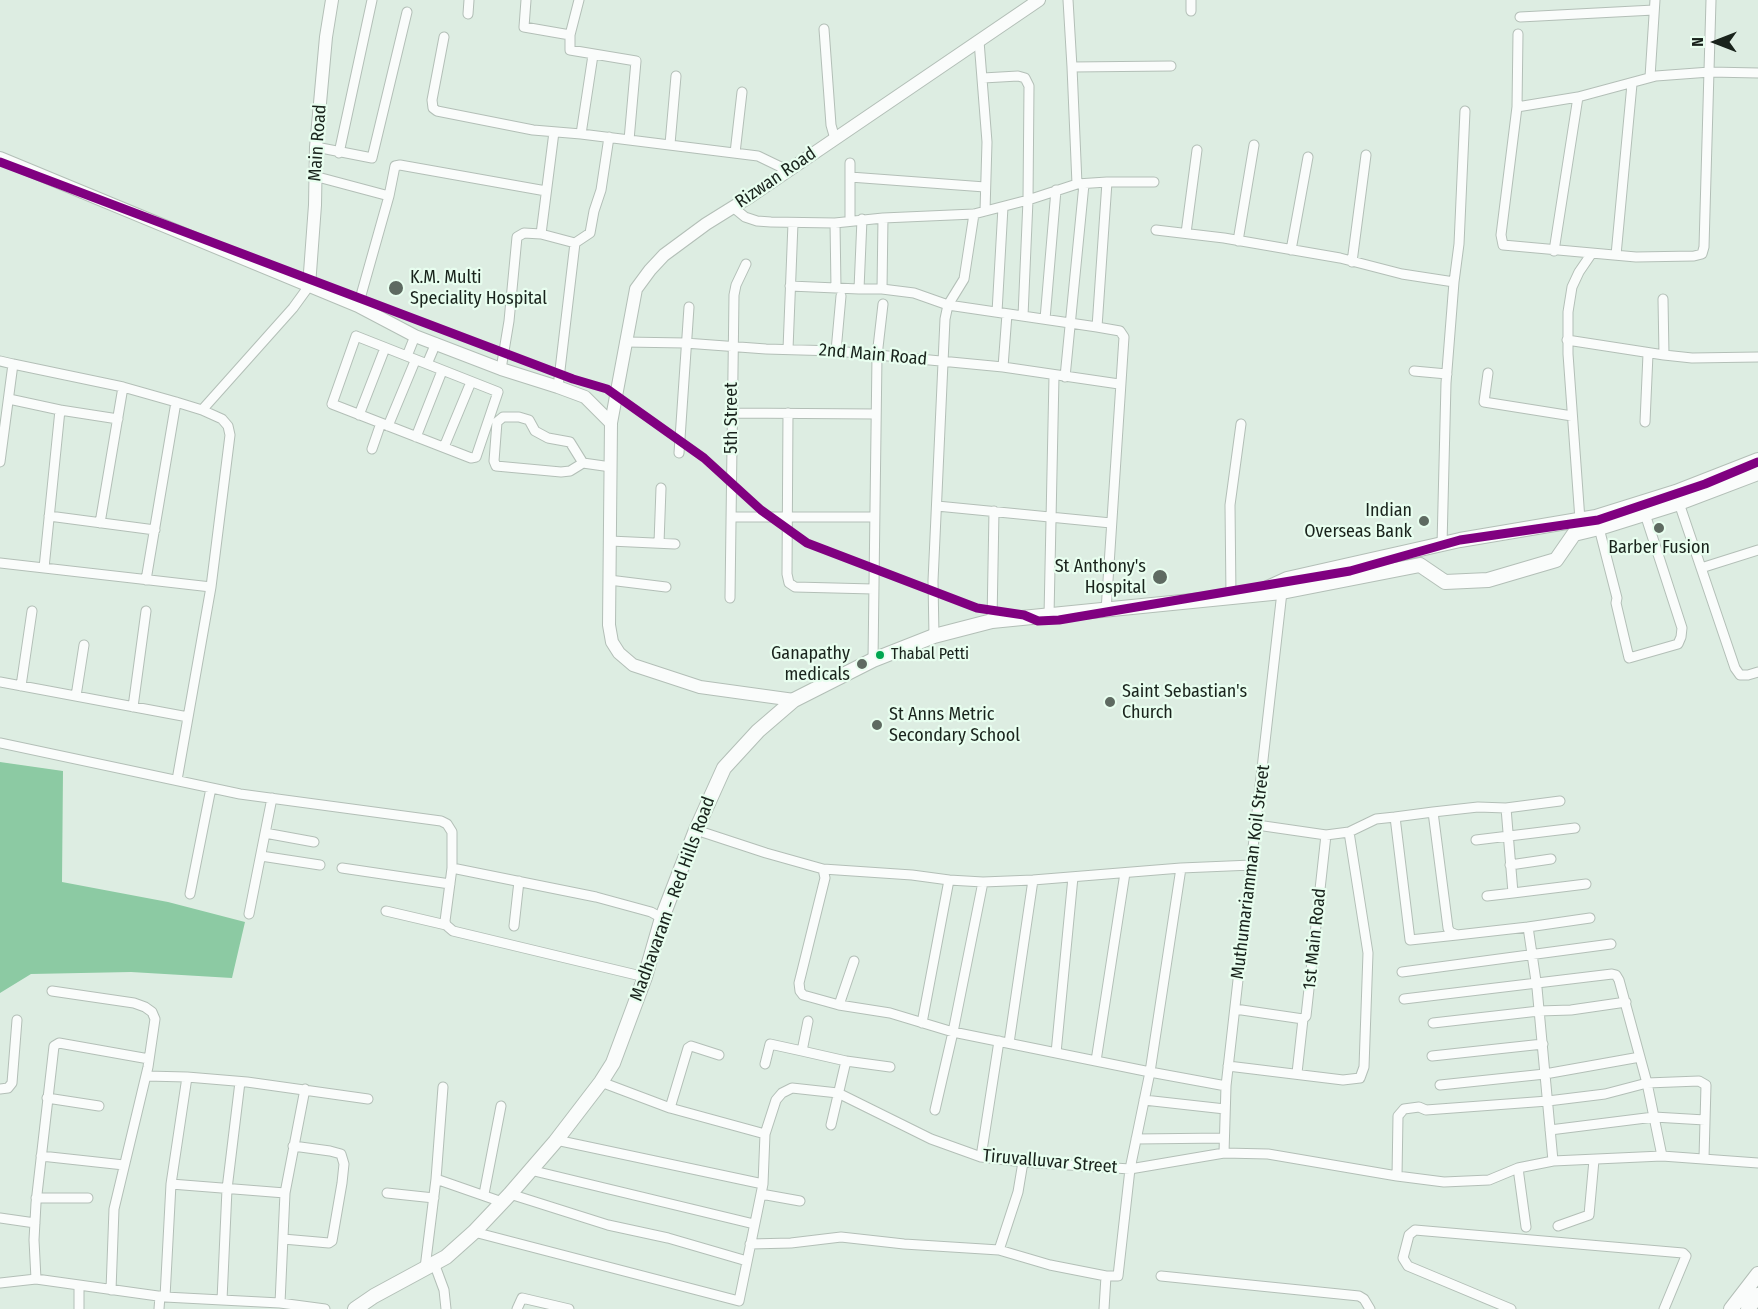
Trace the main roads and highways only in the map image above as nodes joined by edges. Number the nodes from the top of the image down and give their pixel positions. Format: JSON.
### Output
{"nodes":[{"id":1,"x":332,"y":0,"type":"edge"},
{"id":2,"x":1039,"y":0,"type":"edge"},
{"id":3,"x":0,"y":158,"type":"edge"},
{"id":4,"x":309,"y":286,"type":"junction"},
{"id":5,"x":611,"y":423,"type":"junction"},
{"id":6,"x":1758,"y":460,"type":"edge"},
{"id":7,"x":1758,"y":473,"type":"edge"},
{"id":8,"x":1255,"y":594,"type":"junction"},
{"id":9,"x":794,"y":700,"type":"junction"},
{"id":10,"x":1758,"y":1274,"type":"edge"},
{"id":11,"x":1758,"y":1295,"type":"edge"},
{"id":12,"x":356,"y":1309,"type":"edge"},
{"id":13,"x":1731,"y":1309,"type":"edge"},
{"id":14,"x":1748,"y":1309,"type":"edge"}],
"edges":[{"from":1,"to":4,"type":"main road","name":"Main Road"},
{"from":2,"to":5,"type":"main road","name":"Rizwan Road"},
{"from":3,"to":4,"type":"main road"},
{"from":4,"to":5,"type":"main road"},
{"from":5,"to":9,"type":"main road","name":"Rizwan Road"},
{"from":6,"to":8,"type":"main road","name":"Madhavaram - Red Hills Road"},
{"from":7,"to":8,"type":"main road","name":"Madhavaram - Red Hills Road"},
{"from":8,"to":9,"type":"main road","name":"Madhavaram - Red Hills Road"},
{"from":9,"to":12,"type":"main road","name":"Madhavaram - Red Hills Road"},
{"from":10,"to":13,"type":"main road"},
{"from":11,"to":14,"type":"main road"}]}
